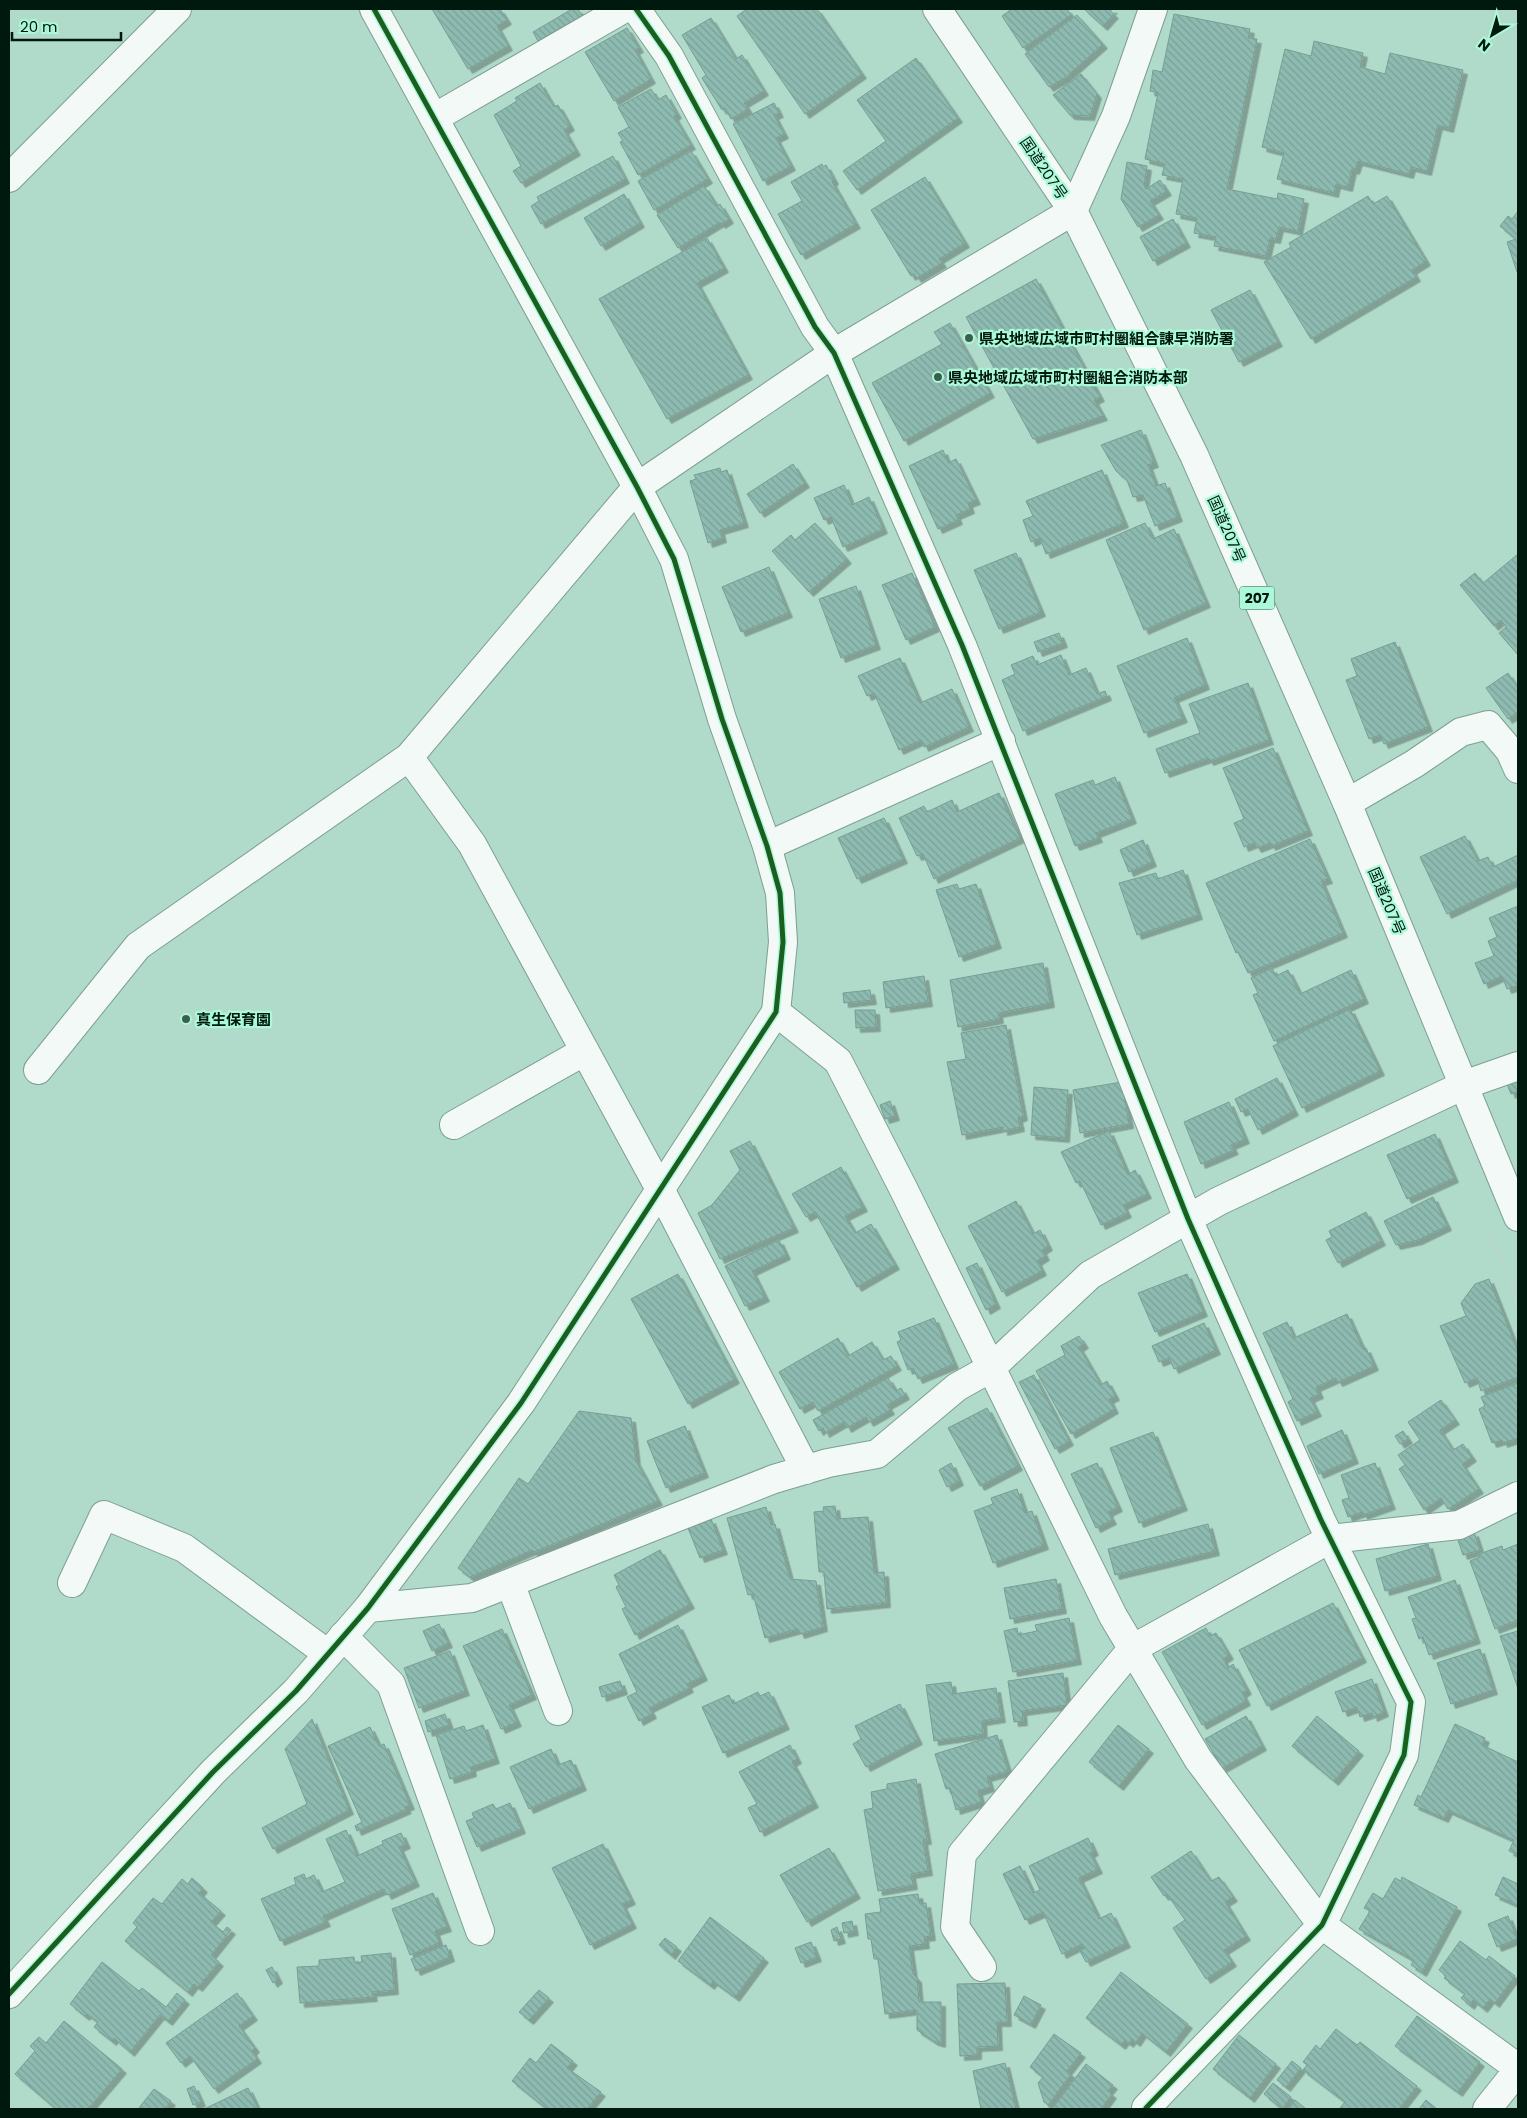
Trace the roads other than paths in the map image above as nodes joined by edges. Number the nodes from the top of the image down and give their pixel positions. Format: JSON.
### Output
{"nodes":[{"id":1,"x":177,"y":9,"type":"edge"},
{"id":2,"x":374,"y":9,"type":"edge"},
{"id":3,"x":622,"y":9,"type":"edge"},
{"id":4,"x":636,"y":9,"type":"edge"},
{"id":5,"x":938,"y":9,"type":"edge"},
{"id":6,"x":1153,"y":9,"type":"edge"},
{"id":7,"x":434,"y":118,"type":"junction"},
{"id":8,"x":9,"y":178,"type":"edge"},
{"id":9,"x":1073,"y":211,"type":"junction"},
{"id":10,"x":834,"y":353,"type":"junction"},
{"id":11,"x":637,"y":487,"type":"junction"},
{"id":12,"x":1001,"y":741,"type":"junction"},
{"id":13,"x":410,"y":757,"type":"junction"},
{"id":14,"x":1518,"y":769,"type":"edge"},
{"id":15,"x":1347,"y":803,"type":"junction"},
{"id":16,"x":766,"y":846,"type":"junction"},
{"id":17,"x":776,"y":1012,"type":"junction"},
{"id":18,"x":585,"y":1051,"type":"junction"},
{"id":19,"x":1518,"y":1066,"type":"edge"},
{"id":20,"x":38,"y":1070,"type":"dead end"},
{"id":21,"x":1464,"y":1085,"type":"junction"},
{"id":22,"x":454,"y":1125,"type":"dead end"},
{"id":23,"x":660,"y":1188,"type":"junction"},
{"id":24,"x":1518,"y":1217,"type":"edge"},
{"id":25,"x":1188,"y":1219,"type":"junction"},
{"id":26,"x":991,"y":1368,"type":"junction"},
{"id":27,"x":806,"y":1470,"type":"junction"},
{"id":28,"x":1518,"y":1496,"type":"edge"},
{"id":29,"x":1330,"y":1539,"type":"junction"},
{"id":30,"x":72,"y":1583,"type":"dead end"},
{"id":31,"x":510,"y":1583,"type":"junction"},
{"id":32,"x":368,"y":1608,"type":"junction"},
{"id":33,"x":335,"y":1645,"type":"junction"},
{"id":34,"x":1132,"y":1649,"type":"junction"},
{"id":35,"x":558,"y":1711,"type":"dead end"},
{"id":36,"x":1322,"y":1925,"type":"junction"},
{"id":37,"x":480,"y":1931,"type":"dead end"},
{"id":38,"x":982,"y":1968,"type":"dead end"},
{"id":39,"x":9,"y":1994,"type":"edge"},
{"id":40,"x":1518,"y":2069,"type":"edge"},
{"id":41,"x":1146,"y":2108,"type":"dead end"},
{"id":42,"x":1487,"y":2109,"type":"edge"}],
"edges":[{"from":1,"to":8,"type":"main road"},
{"from":2,"to":7,"type":"main road"},
{"from":3,"to":7,"type":"main road"},
{"from":4,"to":10,"type":"main road"},
{"from":5,"to":9,"type":"main road","name":"国道207号","number":"207"},
{"from":6,"to":9,"type":"main road"},
{"from":7,"to":11,"type":"main road"},
{"from":9,"to":10,"type":"main road"},
{"from":9,"to":15,"type":"main road","name":"国道207号","number":"207"},
{"from":10,"to":11,"type":"main road"},
{"from":10,"to":12,"type":"main road"},
{"from":11,"to":13,"type":"main road"},
{"from":11,"to":16,"type":"main road"},
{"from":12,"to":16,"type":"main road"},
{"from":12,"to":25,"type":"main road"},
{"from":13,"to":18,"type":"main road"},
{"from":13,"to":20,"type":"main road"},
{"from":14,"to":15,"type":"main road"},
{"from":15,"to":21,"type":"main road","name":"国道207号","number":"207"},
{"from":16,"to":17,"type":"main road"},
{"from":17,"to":23,"type":"main road"},
{"from":17,"to":26,"type":"main road"},
{"from":18,"to":22,"type":"main road"},
{"from":18,"to":23,"type":"main road"},
{"from":19,"to":21,"type":"main road"},
{"from":21,"to":24,"type":"main road","name":"国道207号","number":"207"},
{"from":21,"to":25,"type":"main road"},
{"from":23,"to":27,"type":"main road"},
{"from":23,"to":32,"type":"main road"},
{"from":25,"to":26,"type":"main road"},
{"from":25,"to":29,"type":"main road"},
{"from":26,"to":27,"type":"main road"},
{"from":26,"to":34,"type":"main road"},
{"from":27,"to":31,"type":"main road"},
{"from":28,"to":29,"type":"main road"},
{"from":29,"to":34,"type":"main road"},
{"from":29,"to":36,"type":"main road"},
{"from":30,"to":33,"type":"main road"},
{"from":31,"to":32,"type":"main road"},
{"from":31,"to":35,"type":"main road"},
{"from":32,"to":33,"type":"main road"},
{"from":33,"to":37,"type":"main road"},
{"from":33,"to":39,"type":"main road"},
{"from":34,"to":36,"type":"main road"},
{"from":34,"to":38,"type":"main road"},
{"from":36,"to":40,"type":"main road"},
{"from":36,"to":41,"type":"main road"},
{"from":40,"to":42,"type":"main road"}]}
